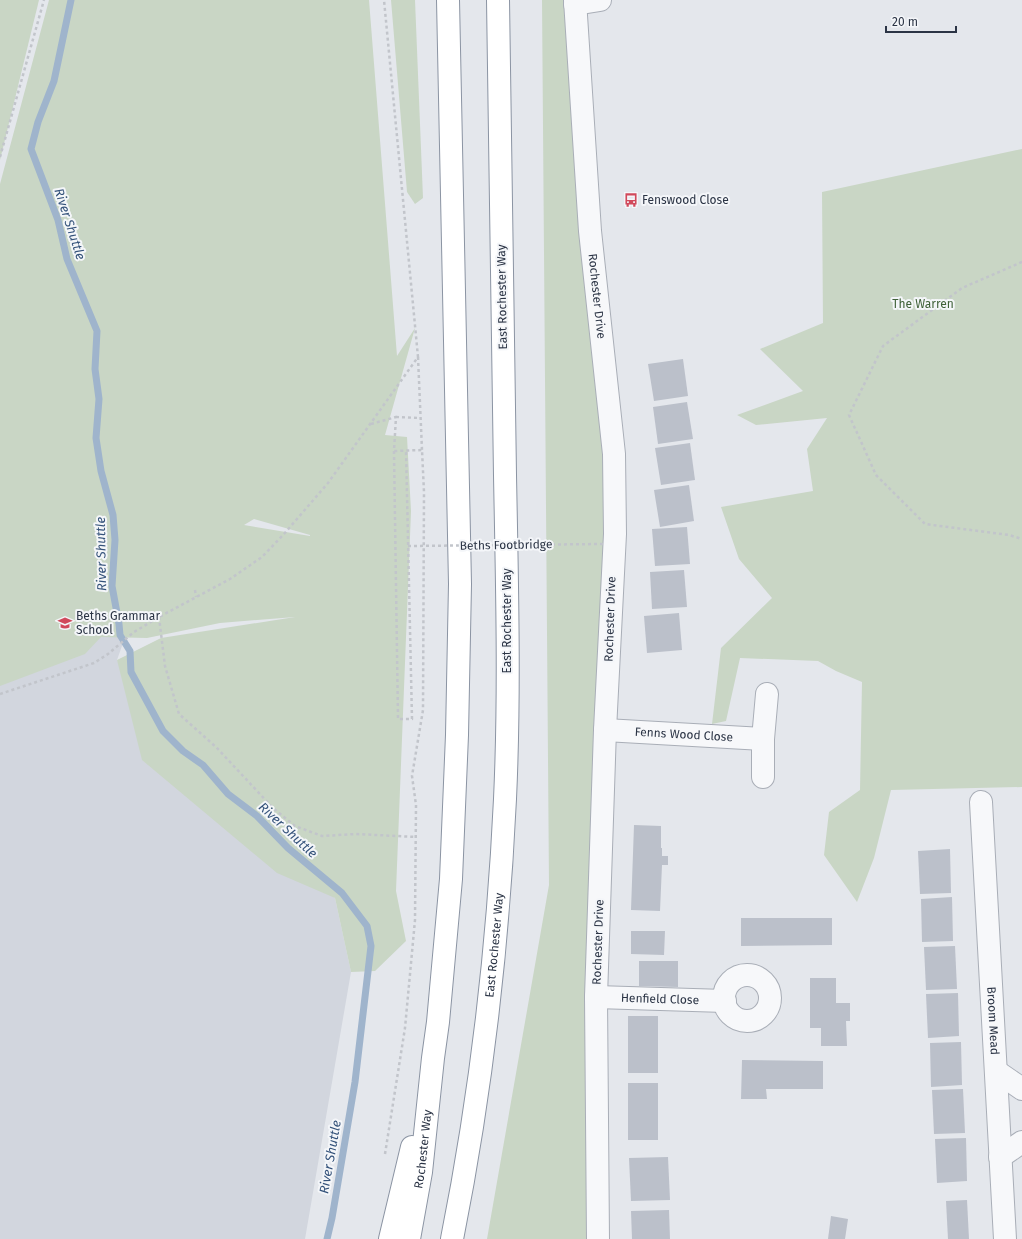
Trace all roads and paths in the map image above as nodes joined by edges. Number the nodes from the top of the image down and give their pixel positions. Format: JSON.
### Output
{"nodes":[{"id":1,"x":44,"y":0,"type":"edge"},
{"id":2,"x":384,"y":0,"type":"edge"},
{"id":3,"x":448,"y":0,"type":"edge"},
{"id":4,"x":498,"y":0,"type":"edge"},
{"id":5,"x":600,"y":0,"type":"edge"},
{"id":6,"x":575,"y":2,"type":"edge"},
{"id":7,"x":0,"y":157,"type":"edge"},
{"id":8,"x":1022,"y":262,"type":"edge"},
{"id":9,"x":418,"y":357,"type":"junction"},
{"id":10,"x":396,"y":417,"type":"junction"},
{"id":11,"x":420,"y":418,"type":"junction"},
{"id":12,"x":371,"y":424,"type":"junction"},
{"id":13,"x":406,"y":450,"type":"junction"},
{"id":14,"x":422,"y":450,"type":"junction"},
{"id":15,"x":394,"y":451,"type":"junction"},
{"id":16,"x":1022,"y":540,"type":"edge"},
{"id":17,"x":603,"y":544,"type":"dead end"},
{"id":18,"x":408,"y":546,"type":"junction"},
{"id":19,"x":195,"y":590,"type":"dead end"},
{"id":20,"x":196,"y":597,"type":"junction"},
{"id":21,"x":159,"y":616,"type":"junction"},
{"id":22,"x":0,"y":694,"type":"edge"},
{"id":23,"x":767,"y":694,"type":"dead end"},
{"id":24,"x":606,"y":730,"type":"junction"},
{"id":25,"x":763,"y":739,"type":"junction"},
{"id":26,"x":763,"y":777,"type":"dead end"},
{"id":27,"x":982,"y":802,"type":"dead end"},
{"id":28,"x":416,"y":837,"type":"junction"},
{"id":29,"x":596,"y":997,"type":"junction"},
{"id":30,"x":725,"y":1001,"type":"dead end"},
{"id":31,"x":433,"y":1058,"type":"junction"},
{"id":32,"x":996,"y":1071,"type":"junction"},
{"id":33,"x":1022,"y":1089,"type":"edge"},
{"id":34,"x":1022,"y":1142,"type":"edge"},
{"id":35,"x":384,"y":1157,"type":"dead end"},
{"id":36,"x":1000,"y":1157,"type":"junction"},
{"id":37,"x":390,"y":1239,"type":"edge"},
{"id":38,"x":409,"y":1239,"type":"edge"},
{"id":39,"x":452,"y":1239,"type":"edge"},
{"id":40,"x":598,"y":1239,"type":"edge"},
{"id":41,"x":1005,"y":1239,"type":"edge"}],
"edges":[{"from":1,"to":7,"type":"path"},
{"from":2,"to":9,"type":"path"},
{"from":3,"to":31,"type":"highway"},
{"from":4,"to":39,"type":"highway","name":"East Rochester Way"},
{"from":5,"to":6,"type":"street"},
{"from":6,"to":24,"type":"street","name":"Rochester Drive"},
{"from":8,"to":16,"type":"path"},
{"from":9,"to":11,"type":"path"},
{"from":9,"to":12,"type":"path"},
{"from":10,"to":11,"type":"path"},
{"from":10,"to":12,"type":"path"},
{"from":10,"to":15,"type":"path"},
{"from":11,"to":14,"type":"path"},
{"from":12,"to":20,"type":"path"},
{"from":13,"to":14,"type":"path"},
{"from":13,"to":15,"type":"path"},
{"from":13,"to":18,"type":"path"},
{"from":14,"to":28,"type":"path"},
{"from":15,"to":18,"type":"path"},
{"from":17,"to":18,"type":"path","name":"Beths Footbridge","bridge":true},
{"from":19,"to":20,"type":"path"},
{"from":20,"to":21,"type":"path"},
{"from":21,"to":22,"type":"path"},
{"from":21,"to":28,"type":"path"},
{"from":23,"to":25,"type":"street"},
{"from":24,"to":25,"type":"street","name":"Fenns Wood Close"},
{"from":24,"to":29,"type":"street","name":"Rochester Drive"},
{"from":25,"to":26,"type":"street"},
{"from":27,"to":32,"type":"street","name":"Broom Mead"},
{"from":28,"to":35,"type":"path"},
{"from":29,"to":30,"type":"street","name":"Henfield Close"},
{"from":29,"to":40,"type":"street","name":"Rochester Drive"},
{"from":31,"to":37,"type":"highway"},
{"from":31,"to":38,"type":"highway","name":"Rochester Way"},
{"from":32,"to":33,"type":"street"},
{"from":32,"to":36,"type":"street","name":"Broom Mead"},
{"from":34,"to":36,"type":"street"},
{"from":36,"to":41,"type":"street","name":"Broom Mead"}]}
